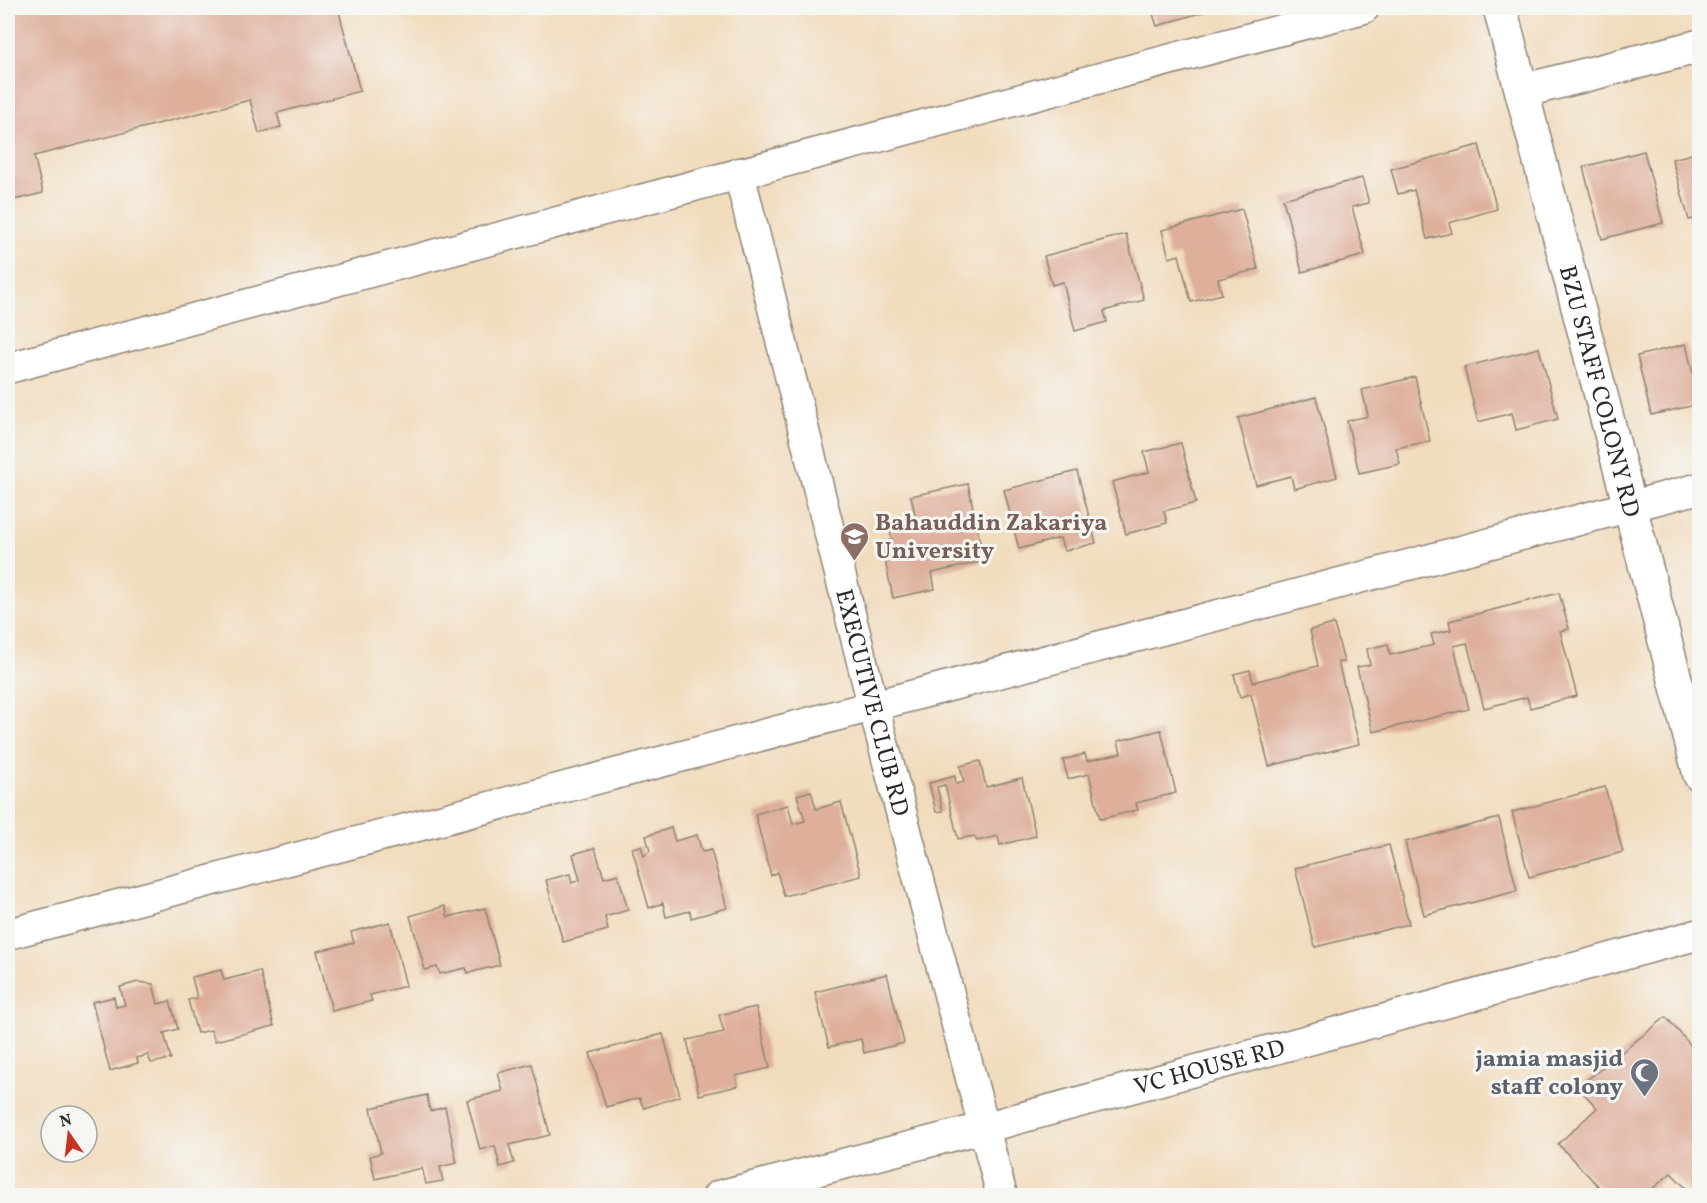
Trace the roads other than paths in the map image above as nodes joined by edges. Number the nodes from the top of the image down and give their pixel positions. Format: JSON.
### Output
{"nodes":[{"id":1,"x":1365,"y":8,"type":"edge"},
{"id":2,"x":1500,"y":8,"type":"edge"},
{"id":3,"x":1700,"y":46,"type":"edge"},
{"id":4,"x":1522,"y":91,"type":"junction"},
{"id":5,"x":739,"y":173,"type":"junction"},
{"id":6,"x":8,"y":368,"type":"edge"},
{"id":7,"x":1700,"y":488,"type":"edge"},
{"id":8,"x":1630,"y":506,"type":"junction"},
{"id":9,"x":873,"y":705,"type":"junction"},
{"id":10,"x":1700,"y":775,"type":"edge"},
{"id":11,"x":8,"y":934,"type":"edge"},
{"id":12,"x":1700,"y":934,"type":"edge"},
{"id":13,"x":983,"y":1128,"type":"junction"},
{"id":14,"x":718,"y":1196,"type":"edge"},
{"id":15,"x":1002,"y":1196,"type":"edge"}],
"edges":[{"from":1,"to":5,"type":"street"},
{"from":2,"to":4,"type":"street","name":"BZU STAFF COLONY RD"},
{"from":3,"to":4,"type":"street"},
{"from":4,"to":8,"type":"street","name":"BZU STAFF COLONY RD"},
{"from":5,"to":6,"type":"street"},
{"from":5,"to":9,"type":"street","name":"EXECUTIVE CLUB RD"},
{"from":7,"to":8,"type":"street"},
{"from":8,"to":9,"type":"street"},
{"from":8,"to":10,"type":"street","name":"BZU STAFF COLONY RD"},
{"from":9,"to":11,"type":"street"},
{"from":9,"to":13,"type":"street","name":"EXECUTIVE CLUB RD"},
{"from":12,"to":13,"type":"street","name":"VC HOUSE RD"},
{"from":13,"to":14,"type":"street","name":"VC HOUSE RD"},
{"from":13,"to":15,"type":"street","name":"EXECUTIVE CLUB RD"}]}
